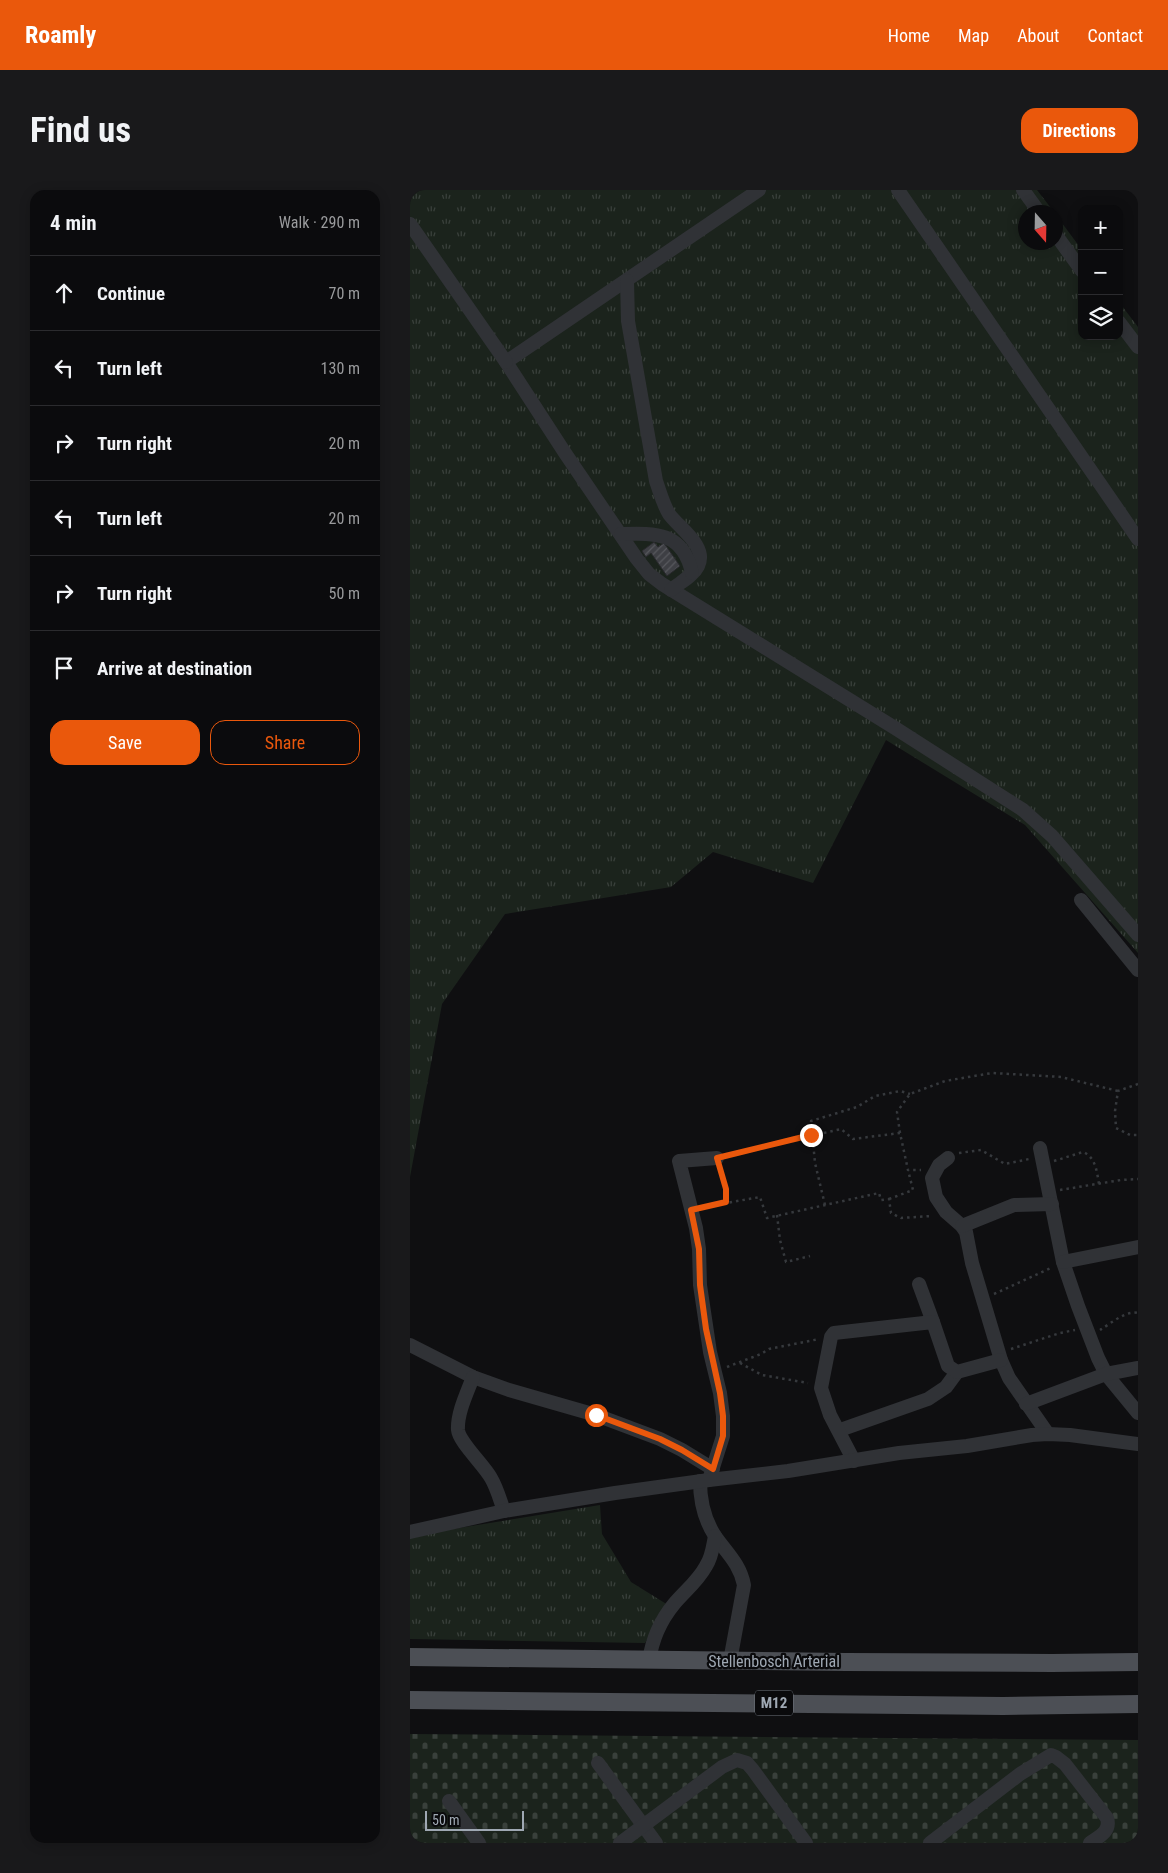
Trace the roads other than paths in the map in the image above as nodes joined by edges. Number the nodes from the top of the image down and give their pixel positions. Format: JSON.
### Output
{"nodes":[{"id":1,"x":759,"y":190,"type":"edge"},
{"id":2,"x":898,"y":190,"type":"edge"},
{"id":3,"x":1023,"y":190,"type":"edge"},
{"id":4,"x":1034,"y":205,"type":"edge"},
{"id":5,"x":410,"y":224,"type":"edge"},
{"id":6,"x":1063,"y":245,"type":"edge"},
{"id":7,"x":1078,"y":266,"type":"edge"},
{"id":8,"x":626,"y":281,"type":"junction"},
{"id":9,"x":1123,"y":327,"type":"edge"},
{"id":10,"x":1138,"y":346,"type":"edge"},
{"id":11,"x":506,"y":362,"type":"junction"},
{"id":12,"x":620,"y":534,"type":"junction"},
{"id":13,"x":1138,"y":539,"type":"edge"},
{"id":14,"x":692,"y":573,"type":"junction"},
{"id":15,"x":671,"y":590,"type":"junction"},
{"id":16,"x":1081,"y":900,"type":"dead end"},
{"id":17,"x":1138,"y":935,"type":"edge"},
{"id":18,"x":1138,"y":970,"type":"edge"},
{"id":19,"x":1040,"y":1148,"type":"dead end"},
{"id":20,"x":717,"y":1158,"type":"road end"},
{"id":21,"x":948,"y":1158,"type":"road end"},
{"id":22,"x":1050,"y":1198,"type":"junction"},
{"id":23,"x":962,"y":1226,"type":"junction"},
{"id":24,"x":1138,"y":1247,"type":"edge"},
{"id":25,"x":1063,"y":1262,"type":"junction"},
{"id":26,"x":919,"y":1284,"type":"dead end"},
{"id":27,"x":932,"y":1322,"type":"junction"},
{"id":28,"x":410,"y":1345,"type":"edge"},
{"id":29,"x":1001,"y":1360,"type":"junction"},
{"id":30,"x":1138,"y":1368,"type":"edge"},
{"id":31,"x":957,"y":1372,"type":"junction"},
{"id":32,"x":1106,"y":1374,"type":"junction"},
{"id":33,"x":472,"y":1377,"type":"junction"},
{"id":34,"x":1026,"y":1404,"type":"junction"},
{"id":35,"x":1138,"y":1413,"type":"edge"},
{"id":36,"x":840,"y":1430,"type":"junction"},
{"id":37,"x":1048,"y":1434,"type":"junction"},
{"id":38,"x":1138,"y":1444,"type":"edge"},
{"id":39,"x":854,"y":1460,"type":"junction"},
{"id":40,"x":707,"y":1477,"type":"junction"},
{"id":41,"x":504,"y":1511,"type":"junction"},
{"id":42,"x":410,"y":1532,"type":"edge"},
{"id":43,"x":715,"y":1536,"type":"junction"},
{"id":44,"x":410,"y":1657,"type":"edge"},
{"id":45,"x":649,"y":1661,"type":"junction"},
{"id":46,"x":730,"y":1661,"type":"junction"},
{"id":47,"x":1138,"y":1662,"type":"edge"},
{"id":48,"x":410,"y":1700,"type":"edge"},
{"id":49,"x":1138,"y":1704,"type":"edge"},
{"id":50,"x":598,"y":1763,"type":"dead end"},
{"id":51,"x":448,"y":1801,"type":"dead end"},
{"id":52,"x":643,"y":1826,"type":"junction"},
{"id":53,"x":479,"y":1843,"type":"edge"},
{"id":54,"x":620,"y":1843,"type":"edge"},
{"id":55,"x":656,"y":1843,"type":"edge"},
{"id":56,"x":806,"y":1843,"type":"edge"},
{"id":57,"x":930,"y":1843,"type":"edge"},
{"id":58,"x":1090,"y":1843,"type":"edge"}],
"edges":[{"from":1,"to":8,"type":"street"},
{"from":2,"to":13,"type":"street"},
{"from":3,"to":4,"type":"street"},
{"from":5,"to":11,"type":"street"},
{"from":6,"to":7,"type":"street"},
{"from":8,"to":11,"type":"street"},
{"from":8,"to":14,"type":"street"},
{"from":9,"to":10,"type":"street"},
{"from":11,"to":12,"type":"street"},
{"from":12,"to":14,"type":"street"},
{"from":12,"to":15,"type":"street"},
{"from":14,"to":15,"type":"street"},
{"from":15,"to":17,"type":"street"},
{"from":16,"to":18,"type":"street"},
{"from":19,"to":22,"type":"street"},
{"from":20,"to":40,"type":"street"},
{"from":21,"to":23,"type":"street"},
{"from":22,"to":23,"type":"street"},
{"from":22,"to":25,"type":"street"},
{"from":23,"to":29,"type":"street"},
{"from":24,"to":25,"type":"street"},
{"from":25,"to":32,"type":"street"},
{"from":26,"to":27,"type":"street"},
{"from":27,"to":31,"type":"street"},
{"from":27,"to":36,"type":"street"},
{"from":28,"to":33,"type":"street"},
{"from":29,"to":31,"type":"street"},
{"from":29,"to":34,"type":"street"},
{"from":30,"to":32,"type":"street"},
{"from":31,"to":36,"type":"street"},
{"from":32,"to":34,"type":"street"},
{"from":32,"to":35,"type":"street"},
{"from":33,"to":40,"type":"street"},
{"from":33,"to":41,"type":"street"},
{"from":34,"to":37,"type":"street"},
{"from":36,"to":39,"type":"street"},
{"from":37,"to":38,"type":"street"},
{"from":37,"to":39,"type":"street"},
{"from":39,"to":40,"type":"street"},
{"from":40,"to":41,"type":"street"},
{"from":40,"to":43,"type":"street"},
{"from":41,"to":42,"type":"street"},
{"from":43,"to":45,"type":"street"},
{"from":43,"to":46,"type":"street"},
{"from":44,"to":45,"type":"main road","name":"Stellenbosch Arterial"},
{"from":45,"to":46,"type":"main road","name":"Stellenbosch Arterial"},
{"from":46,"to":47,"type":"main road","name":"Stellenbosch Arterial"},
{"from":48,"to":49,"type":"main road","number":"M12"},
{"from":50,"to":52,"type":"street"},
{"from":51,"to":53,"type":"street"},
{"from":52,"to":54,"type":"street"},
{"from":52,"to":55,"type":"street"},
{"from":52,"to":56,"type":"street"},
{"from":57,"to":58,"type":"street"}]}
